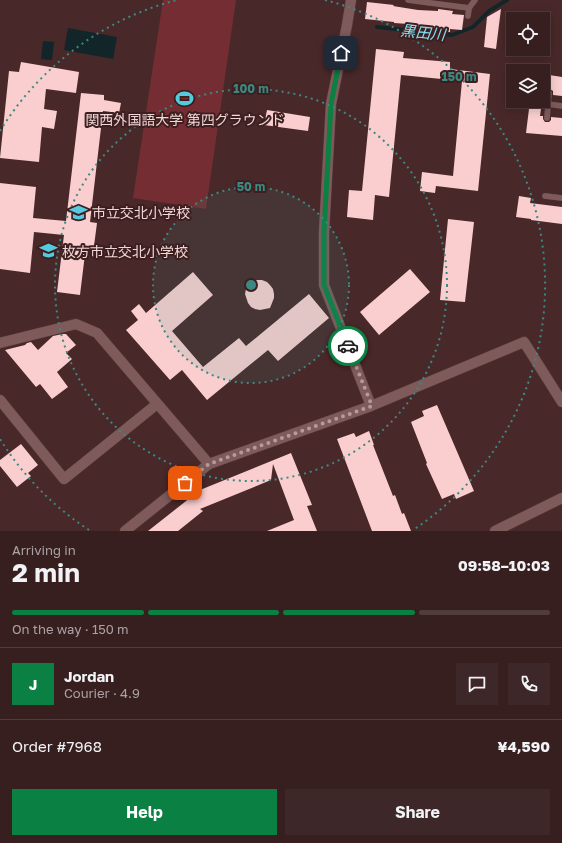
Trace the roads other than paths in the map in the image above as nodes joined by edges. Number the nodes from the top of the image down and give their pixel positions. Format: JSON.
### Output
{"nodes":[{"id":1,"x":351,"y":0,"type":"edge"},
{"id":2,"x":408,"y":0,"type":"edge"},
{"id":3,"x":475,"y":0,"type":"edge"},
{"id":4,"x":469,"y":8,"type":"junction"},
{"id":5,"x":468,"y":16,"type":"dead end"},
{"id":6,"x":550,"y":104,"type":"edge"},
{"id":7,"x":562,"y":106,"type":"edge"},
{"id":8,"x":548,"y":108,"type":"edge"},
{"id":9,"x":547,"y":118,"type":"dead end"},
{"id":10,"x":545,"y":196,"type":"dead end"},
{"id":11,"x":562,"y":198,"type":"edge"},
{"id":12,"x":0,"y":343,"type":"edge"},
{"id":13,"x":562,"y":402,"type":"edge"},
{"id":14,"x":158,"y":404,"type":"junction"},
{"id":15,"x":1,"y":405,"type":"edge"},
{"id":16,"x":372,"y":406,"type":"junction"},
{"id":17,"x":209,"y":464,"type":"junction"},
{"id":18,"x":562,"y":498,"type":"edge"},
{"id":19,"x":125,"y":531,"type":"edge"},
{"id":20,"x":495,"y":531,"type":"edge"}],
"edges":[{"from":1,"to":16,"type":"street"},
{"from":2,"to":4,"type":"lane"},
{"from":3,"to":4,"type":"lane"},
{"from":4,"to":5,"type":"lane"},
{"from":6,"to":7,"type":"lane"},
{"from":8,"to":9,"type":"lane"},
{"from":10,"to":11,"type":"lane"},
{"from":12,"to":14,"type":"street"},
{"from":13,"to":16,"type":"street"},
{"from":14,"to":15,"type":"street"},
{"from":14,"to":17,"type":"street"},
{"from":16,"to":17,"type":"street"},
{"from":17,"to":19,"type":"street"},
{"from":18,"to":20,"type":"street"}]}
